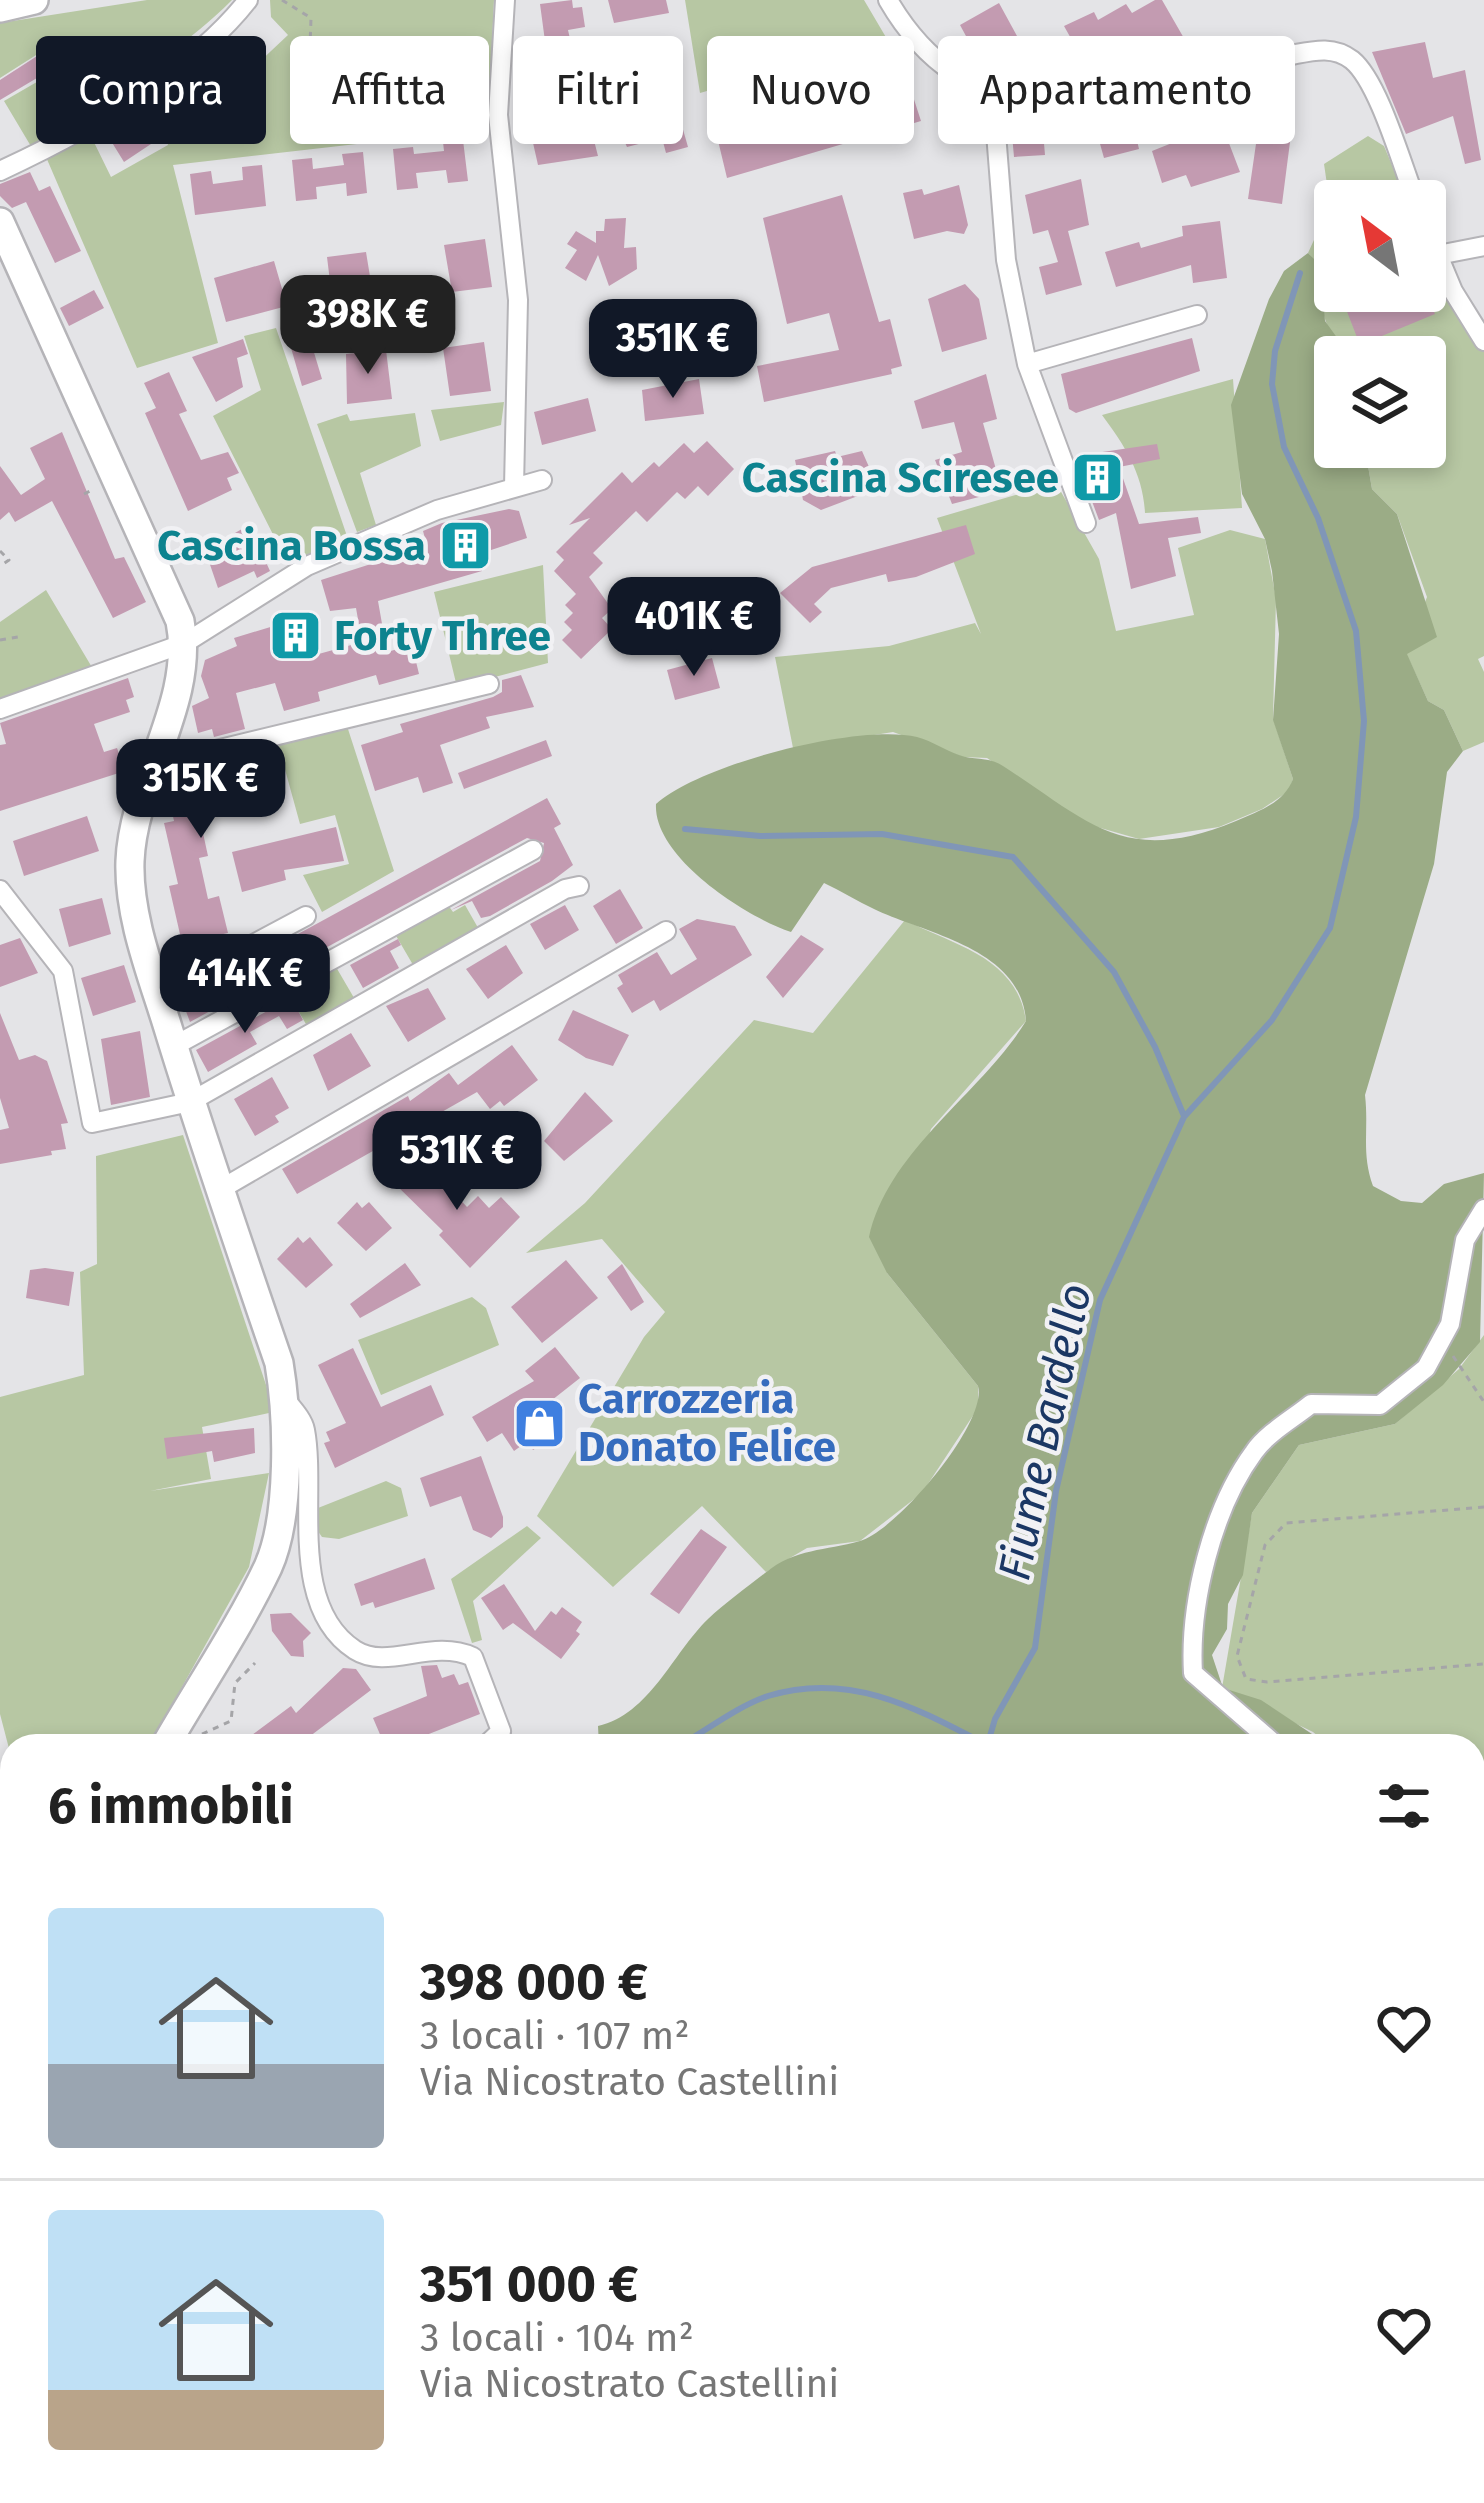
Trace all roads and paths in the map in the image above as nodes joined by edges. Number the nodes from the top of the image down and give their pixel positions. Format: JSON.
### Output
{"nodes":[{"id":1,"x":248,"y":0,"type":"edge"},
{"id":2,"x":283,"y":0,"type":"edge"},
{"id":3,"x":505,"y":0,"type":"edge"},
{"id":4,"x":888,"y":0,"type":"edge"},
{"id":5,"x":1295,"y":55,"type":"edge"},
{"id":6,"x":938,"y":62,"type":"edge"},
{"id":7,"x":498,"y":115,"type":"junction"},
{"id":8,"x":997,"y":144,"type":"edge"},
{"id":9,"x":0,"y":171,"type":"edge"},
{"id":10,"x":1407,"y":180,"type":"edge"},
{"id":11,"x":0,"y":223,"type":"edge"},
{"id":12,"x":1484,"y":246,"type":"edge"},
{"id":13,"x":1446,"y":253,"type":"edge"},
{"id":14,"x":1446,"y":270,"type":"edge"},
{"id":15,"x":1197,"y":315,"type":"dead end"},
{"id":16,"x":1484,"y":341,"type":"edge"},
{"id":17,"x":1027,"y":364,"type":"junction"},
{"id":18,"x":542,"y":480,"type":"dead end"},
{"id":19,"x":514,"y":487,"type":"junction"},
{"id":20,"x":1086,"y":523,"type":"dead end"},
{"id":21,"x":0,"y":551,"type":"edge"},
{"id":22,"x":0,"y":566,"type":"edge"},
{"id":23,"x":18,"y":637,"type":"dead end"},
{"id":24,"x":0,"y":640,"type":"edge"},
{"id":25,"x":184,"y":644,"type":"junction"},
{"id":26,"x":489,"y":683,"type":"dead end"},
{"id":27,"x":0,"y":709,"type":"edge"},
{"id":28,"x":150,"y":766,"type":"junction"},
{"id":29,"x":533,"y":850,"type":"dead end"},
{"id":30,"x":579,"y":886,"type":"dead end"},
{"id":31,"x":0,"y":890,"type":"edge"},
{"id":32,"x":306,"y":916,"type":"dead end"},
{"id":33,"x":666,"y":931,"type":"dead end"},
{"id":34,"x":158,"y":995,"type":"junction"},
{"id":35,"x":174,"y":1046,"type":"junction"},
{"id":36,"x":190,"y":1102,"type":"junction"},
{"id":37,"x":221,"y":1189,"type":"junction"},
{"id":38,"x":1484,"y":1209,"type":"edge"},
{"id":39,"x":1442,"y":1340,"type":"junction"},
{"id":40,"x":285,"y":1399,"type":"junction"},
{"id":41,"x":1484,"y":1402,"type":"edge"},
{"id":42,"x":1484,"y":1508,"type":"edge"},
{"id":43,"x":255,"y":1663,"type":"dead end"},
{"id":44,"x":1484,"y":1664,"type":"edge"},
{"id":45,"x":183,"y":1734,"type":"edge"},
{"id":46,"x":200,"y":1734,"type":"edge"},
{"id":47,"x":498,"y":1734,"type":"edge"},
{"id":48,"x":1263,"y":1734,"type":"edge"}],
"edges":[{"from":1,"to":9,"type":"street"},
{"from":2,"to":7,"type":"path"},
{"from":3,"to":7,"type":"street"},
{"from":4,"to":6,"type":"street"},
{"from":5,"to":10,"type":"street"},
{"from":7,"to":19,"type":"street"},
{"from":8,"to":17,"type":"street"},
{"from":11,"to":25,"type":"street"},
{"from":12,"to":13,"type":"street"},
{"from":14,"to":16,"type":"street"},
{"from":15,"to":17,"type":"street"},
{"from":17,"to":20,"type":"street"},
{"from":18,"to":19,"type":"street"},
{"from":19,"to":25,"type":"street"},
{"from":21,"to":22,"type":"path"},
{"from":23,"to":24,"type":"path"},
{"from":25,"to":27,"type":"street"},
{"from":25,"to":28,"type":"street"},
{"from":26,"to":28,"type":"street"},
{"from":28,"to":34,"type":"street"},
{"from":29,"to":35,"type":"street"},
{"from":30,"to":36,"type":"street"},
{"from":31,"to":36,"type":"street"},
{"from":32,"to":34,"type":"street"},
{"from":33,"to":37,"type":"street"},
{"from":34,"to":35,"type":"street"},
{"from":35,"to":36,"type":"street"},
{"from":36,"to":37,"type":"street"},
{"from":37,"to":40,"type":"street"},
{"from":38,"to":39,"type":"street"},
{"from":39,"to":41,"type":"path"},
{"from":39,"to":48,"type":"street"},
{"from":40,"to":45,"type":"street"},
{"from":40,"to":47,"type":"street"},
{"from":42,"to":44,"type":"path"},
{"from":43,"to":46,"type":"path"}]}
